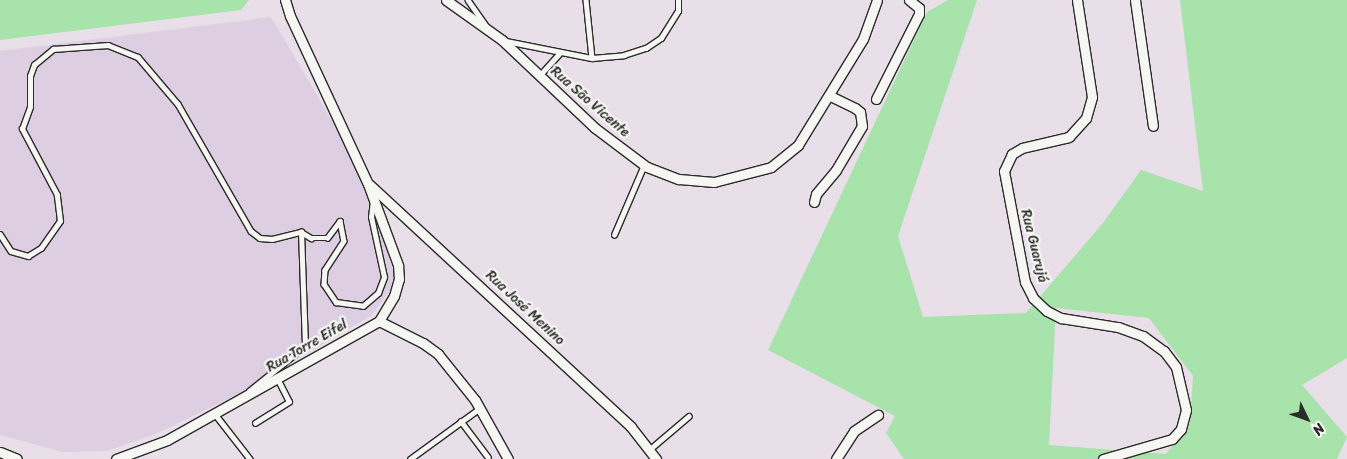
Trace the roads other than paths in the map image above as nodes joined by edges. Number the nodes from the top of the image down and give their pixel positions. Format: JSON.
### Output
{"nodes":[{"id":1,"x":285,"y":0,"type":"edge"},
{"id":2,"x":446,"y":0,"type":"edge"},
{"id":3,"x":468,"y":0,"type":"edge"},
{"id":4,"x":586,"y":0,"type":"edge"},
{"id":5,"x":678,"y":0,"type":"edge"},
{"id":6,"x":877,"y":0,"type":"edge"},
{"id":7,"x":909,"y":0,"type":"edge"},
{"id":8,"x":1077,"y":0,"type":"edge"},
{"id":9,"x":1135,"y":0,"type":"edge"},
{"id":10,"x":489,"y":31,"type":"junction"},
{"id":11,"x":502,"y":40,"type":"junction"},
{"id":12,"x":559,"y":54,"type":"junction"},
{"id":13,"x":592,"y":58,"type":"junction"},
{"id":14,"x":539,"y":76,"type":"junction"},
{"id":15,"x":830,"y":96,"type":"junction"},
{"id":16,"x":876,"y":99,"type":"dead end"},
{"id":17,"x":1152,"y":126,"type":"dead end"},
{"id":18,"x":644,"y":165,"type":"junction"},
{"id":19,"x":368,"y":184,"type":"junction"},
{"id":20,"x":374,"y":198,"type":"junction"},
{"id":21,"x":814,"y":202,"type":"dead end"},
{"id":22,"x":301,"y":232,"type":"junction"},
{"id":23,"x":0,"y":234,"type":"edge"},
{"id":24,"x":614,"y":235,"type":"dead end"},
{"id":25,"x":379,"y":321,"type":"junction"},
{"id":26,"x":278,"y":380,"type":"junction"},
{"id":27,"x":244,"y":396,"type":"junction"},
{"id":28,"x":480,"y":408,"type":"junction"},
{"id":29,"x":215,"y":414,"type":"junction"},
{"id":30,"x":878,"y":415,"type":"dead end"},
{"id":31,"x":689,"y":416,"type":"dead end"},
{"id":32,"x":461,"y":421,"type":"junction"},
{"id":33,"x":255,"y":423,"type":"dead end"},
{"id":34,"x":649,"y":450,"type":"junction"},
{"id":35,"x":0,"y":452,"type":"edge"},
{"id":36,"x":488,"y":458,"type":"dead end"},
{"id":37,"x":17,"y":459,"type":"edge"},
{"id":38,"x":116,"y":459,"type":"edge"},
{"id":39,"x":250,"y":459,"type":"edge"},
{"id":40,"x":410,"y":459,"type":"edge"},
{"id":41,"x":508,"y":459,"type":"edge"},
{"id":42,"x":656,"y":459,"type":"edge"},
{"id":43,"x":836,"y":459,"type":"edge"},
{"id":44,"x":1103,"y":459,"type":"edge"}],
"edges":[{"from":1,"to":19,"type":"street"},
{"from":2,"to":10,"type":"street","name":"Rua São Vicente"},
{"from":3,"to":10,"type":"lane"},
{"from":4,"to":13,"type":"lane"},
{"from":5,"to":13,"type":"lane"},
{"from":6,"to":15,"type":"street","name":"Rua São Vicente"},
{"from":7,"to":16,"type":"street"},
{"from":8,"to":44,"type":"street","name":"Rua Guarujá"},
{"from":9,"to":17,"type":"street"},
{"from":10,"to":11,"type":"street","name":"Rua São Vicente"},
{"from":11,"to":12,"type":"lane"},
{"from":11,"to":14,"type":"street","name":"Rua São Vicente"},
{"from":12,"to":13,"type":"lane"},
{"from":12,"to":14,"type":"lane"},
{"from":14,"to":18,"type":"street","name":"Rua São Vicente"},
{"from":15,"to":18,"type":"street","name":"Rua São Vicente"},
{"from":15,"to":21,"type":"street"},
{"from":18,"to":24,"type":"lane"},
{"from":19,"to":20,"type":"street","name":"Rua Torre Eifel"},
{"from":19,"to":34,"type":"street","name":"Rua José Menino"},
{"from":20,"to":22,"type":"lane"},
{"from":20,"to":25,"type":"street","name":"Rua Torre Eifel"},
{"from":22,"to":23,"type":"lane"},
{"from":22,"to":27,"type":"lane"},
{"from":25,"to":26,"type":"street","name":"Rua Torre Eifel"},
{"from":25,"to":28,"type":"street"},
{"from":26,"to":27,"type":"street","name":"Rua Torre Eifel"},
{"from":26,"to":33,"type":"lane"},
{"from":27,"to":29,"type":"street","name":"Rua Torre Eifel"},
{"from":28,"to":32,"type":"lane"},
{"from":28,"to":41,"type":"street"},
{"from":29,"to":38,"type":"street","name":"Rua Torre Eifel"},
{"from":29,"to":39,"type":"lane"},
{"from":30,"to":43,"type":"street"},
{"from":31,"to":34,"type":"lane"},
{"from":32,"to":36,"type":"lane"},
{"from":32,"to":40,"type":"lane"},
{"from":34,"to":42,"type":"street","name":"Rua José Menino"},
{"from":35,"to":37,"type":"street"}]}
